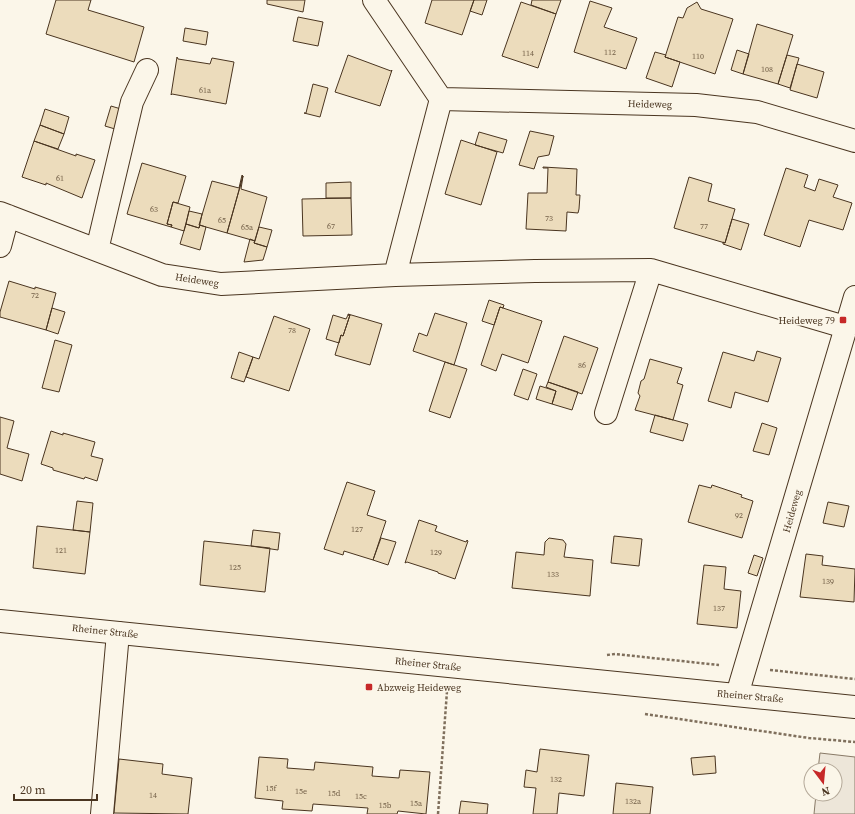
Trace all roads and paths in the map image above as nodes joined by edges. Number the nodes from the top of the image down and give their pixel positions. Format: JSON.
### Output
{"nodes":[{"id":1,"x":374,"y":0,"type":"edge"},
{"id":2,"x":147,"y":70,"type":"dead end"},
{"id":3,"x":441,"y":99,"type":"junction"},
{"id":4,"x":855,"y":141,"type":"edge"},
{"id":5,"x":4,"y":215,"type":"edge"},
{"id":6,"x":0,"y":246,"type":"edge"},
{"id":7,"x":97,"y":250,"type":"junction"},
{"id":8,"x":651,"y":270,"type":"junction"},
{"id":9,"x":395,"y":275,"type":"junction"},
{"id":10,"x":855,"y":297,"type":"edge"},
{"id":11,"x":850,"y":325,"type":"edge"},
{"id":12,"x":606,"y":413,"type":"dead end"},
{"id":13,"x":0,"y":621,"type":"edge"},
{"id":14,"x":118,"y":633,"type":"junction"},
{"id":15,"x":449,"y":666,"type":"junction"},
{"id":16,"x":738,"y":695,"type":"junction"},
{"id":17,"x":855,"y":707,"type":"edge"},
{"id":18,"x":102,"y":814,"type":"edge"},
{"id":19,"x":438,"y":814,"type":"edge"}],
"edges":[{"from":1,"to":3,"type":"street"},
{"from":2,"to":7,"type":"street"},
{"from":3,"to":4,"type":"street","name":"Heideweg"},
{"from":3,"to":9,"type":"street"},
{"from":5,"to":6,"type":"street","name":"Heideweg"},
{"from":5,"to":7,"type":"street","name":"Heideweg"},
{"from":7,"to":9,"type":"street","name":"Heideweg"},
{"from":8,"to":9,"type":"street","name":"Heideweg"},
{"from":8,"to":11,"type":"street","name":"Heideweg"},
{"from":8,"to":12,"type":"street"},
{"from":10,"to":11,"type":"street","name":"Heideweg"},
{"from":11,"to":16,"type":"street","name":"Heideweg"},
{"from":13,"to":14,"type":"street","name":"Rheiner Straße"},
{"from":14,"to":15,"type":"street","name":"Rheiner Straße"},
{"from":14,"to":18,"type":"street"},
{"from":15,"to":16,"type":"street","name":"Rheiner Straße"},
{"from":15,"to":19,"type":"path"},
{"from":16,"to":17,"type":"street","name":"Rheiner Straße"}]}
